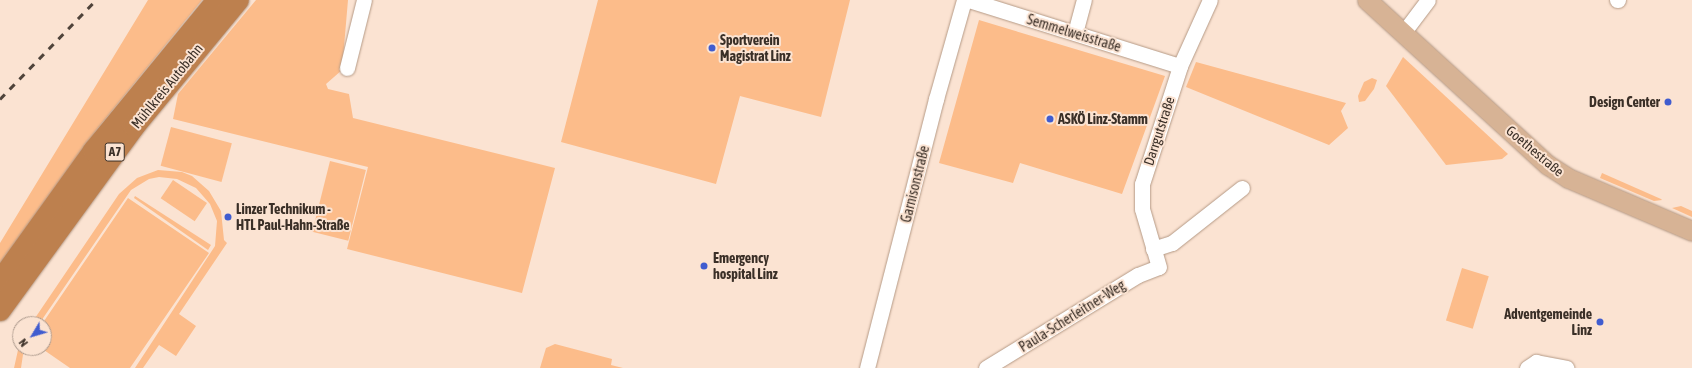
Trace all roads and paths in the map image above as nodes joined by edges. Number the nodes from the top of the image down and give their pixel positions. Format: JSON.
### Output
{"nodes":[{"id":1,"x":218,"y":0,"type":"edge"},
{"id":2,"x":238,"y":0,"type":"edge"},
{"id":3,"x":364,"y":0,"type":"edge"},
{"id":4,"x":964,"y":0,"type":"edge"},
{"id":5,"x":969,"y":0,"type":"edge"},
{"id":6,"x":1084,"y":0,"type":"edge"},
{"id":7,"x":1210,"y":0,"type":"edge"},
{"id":8,"x":1367,"y":0,"type":"edge"},
{"id":9,"x":1428,"y":0,"type":"edge"},
{"id":10,"x":1075,"y":33,"type":"junction"},
{"id":11,"x":1403,"y":33,"type":"junction"},
{"id":12,"x":1180,"y":66,"type":"junction"},
{"id":13,"x":346,"y":68,"type":"dead end"},
{"id":14,"x":1242,"y":188,"type":"dead end"},
{"id":15,"x":1692,"y":231,"type":"edge"},
{"id":16,"x":1153,"y":249,"type":"junction"},
{"id":17,"x":1159,"y":267,"type":"joint"},
{"id":18,"x":0,"y":282,"type":"edge"},
{"id":19,"x":0,"y":310,"type":"edge"},
{"id":20,"x":867,"y":368,"type":"edge"},
{"id":21,"x":986,"y":368,"type":"edge"},
{"id":22,"x":1527,"y":368,"type":"edge"},
{"id":23,"x":1566,"y":368,"type":"edge"}],
"edges":[{"from":1,"to":18,"type":"highway","name":"Mühlkreis Autobahn","number":"A7"},
{"from":2,"to":19,"type":"highway","name":"Mühlkreis Autobahn","number":"A7"},
{"from":3,"to":13,"type":"street"},
{"from":4,"to":20,"type":"street","name":"Garnisonstraße"},
{"from":5,"to":10,"type":"street","name":"Semmelweisstraße"},
{"from":6,"to":10,"type":"street"},
{"from":7,"to":12,"type":"street","name":"Darrgutstraße"},
{"from":8,"to":11,"type":"main road","name":"Goethestraße"},
{"from":9,"to":11,"type":"street"},
{"from":10,"to":12,"type":"street","name":"Semmelweisstraße"},
{"from":11,"to":15,"type":"main road","name":"Goethestraße"},
{"from":12,"to":16,"type":"street","name":"Darrgutstraße"},
{"from":14,"to":16,"type":"street"},
{"from":16,"to":17,"type":"street","name":"Darrgutstraße"},
{"from":17,"to":21,"type":"street","name":"Paula-Scherleitner-Weg"},
{"from":22,"to":23,"type":"street"}]}
